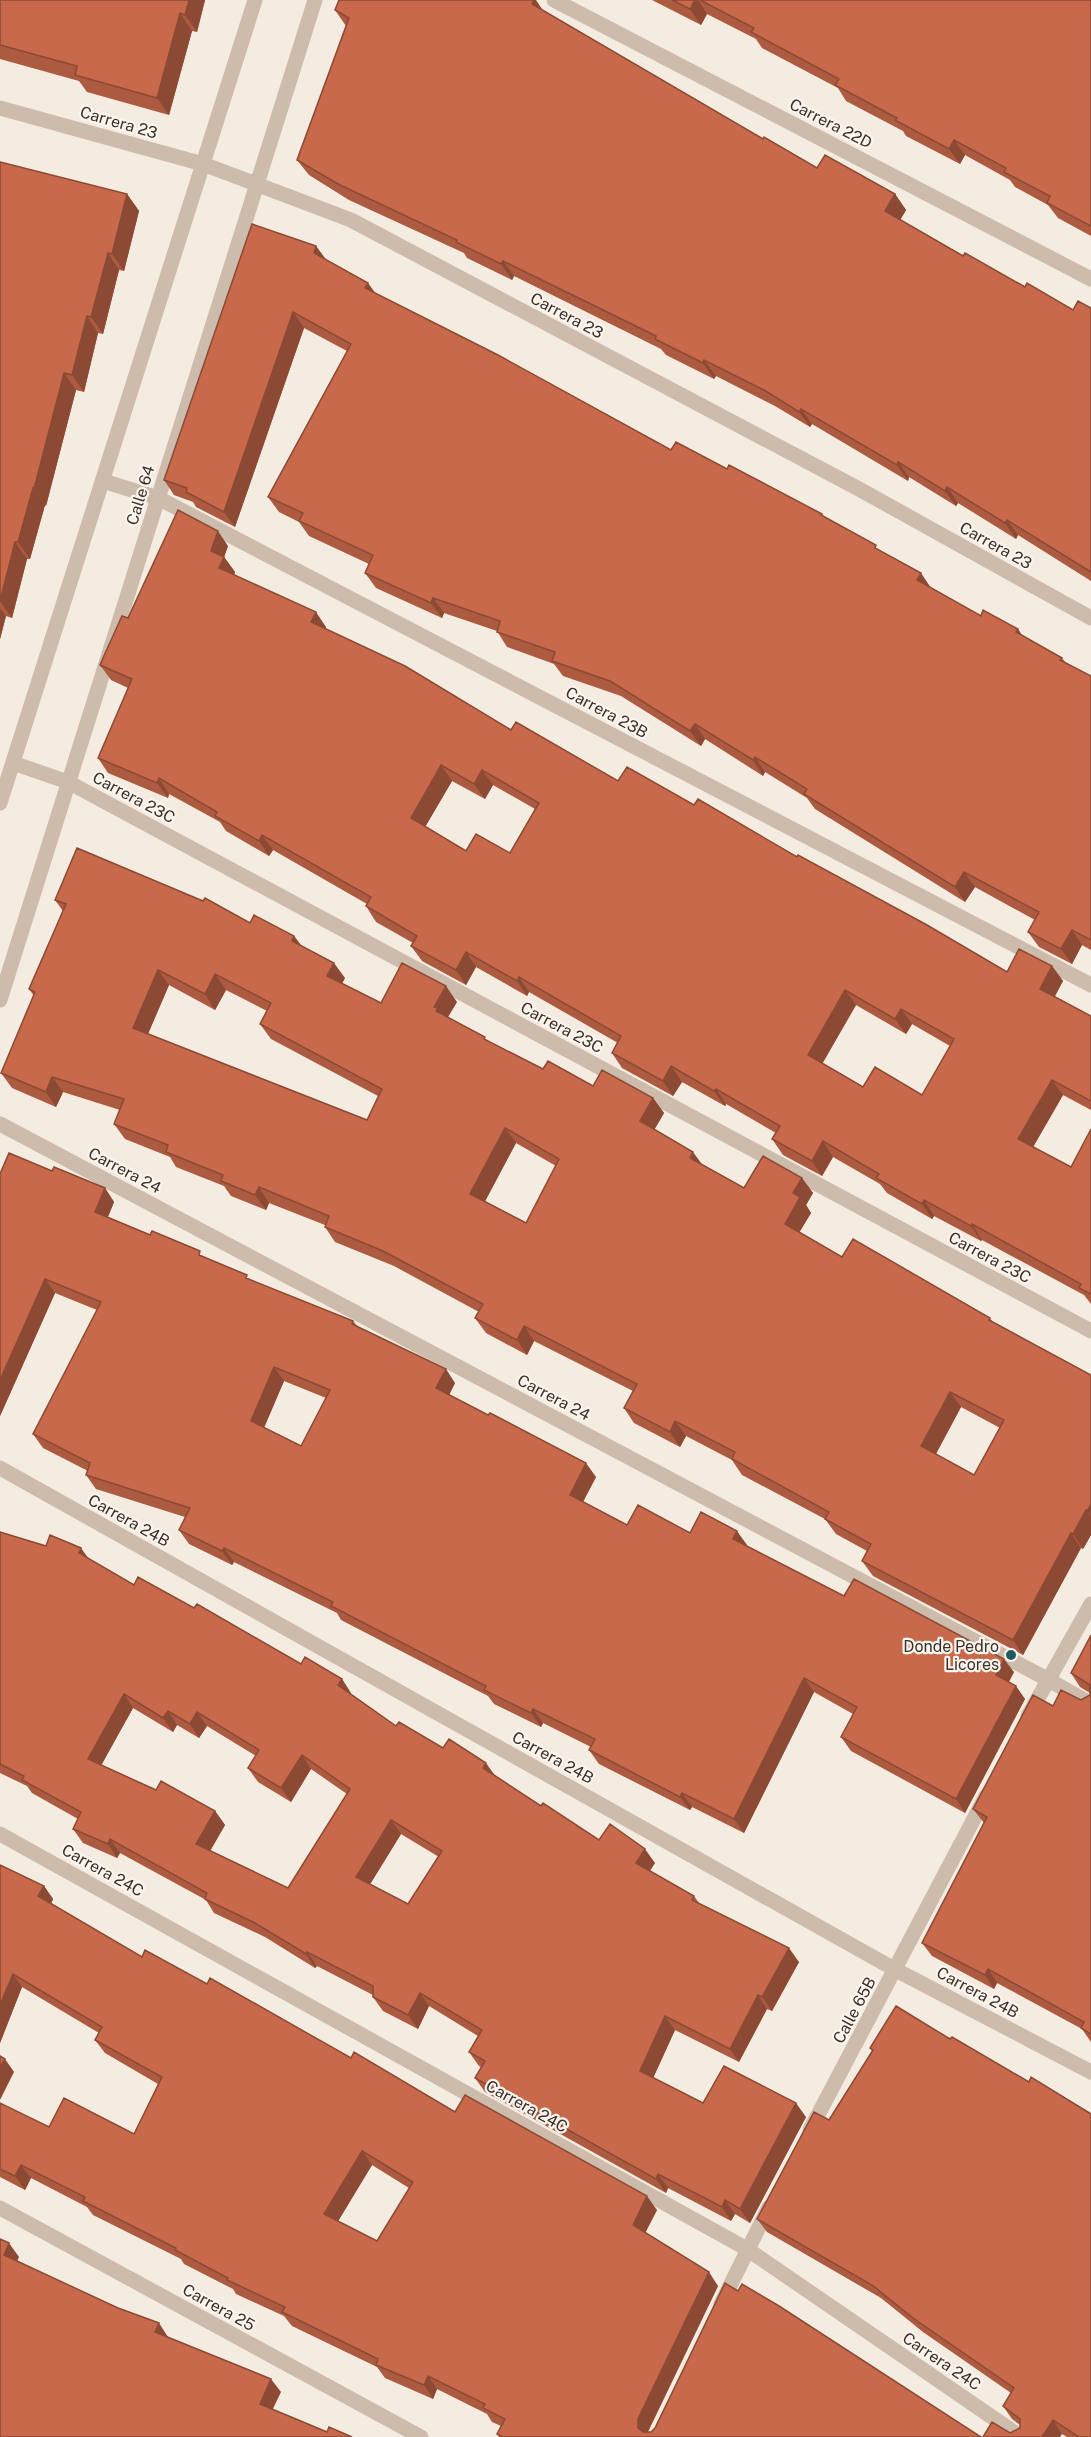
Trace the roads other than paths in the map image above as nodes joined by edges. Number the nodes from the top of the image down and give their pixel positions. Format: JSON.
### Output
{"nodes":[{"id":1,"x":255,"y":0,"type":"edge"},
{"id":2,"x":315,"y":0,"type":"edge"},
{"id":3,"x":554,"y":0,"type":"edge"},
{"id":4,"x":0,"y":108,"type":"edge"},
{"id":5,"x":203,"y":164,"type":"junction"},
{"id":6,"x":256,"y":185,"type":"junction"},
{"id":7,"x":1091,"y":279,"type":"edge"},
{"id":8,"x":103,"y":481,"type":"junction"},
{"id":9,"x":158,"y":498,"type":"junction"},
{"id":10,"x":1091,"y":618,"type":"edge"},
{"id":11,"x":13,"y":763,"type":"junction"},
{"id":12,"x":68,"y":782,"type":"junction"},
{"id":13,"x":0,"y":803,"type":"edge"},
{"id":14,"x":1091,"y":985,"type":"edge"},
{"id":15,"x":0,"y":1000,"type":"edge"},
{"id":16,"x":0,"y":1124,"type":"edge"},
{"id":17,"x":1091,"y":1332,"type":"edge"},
{"id":18,"x":0,"y":1468,"type":"edge"},
{"id":19,"x":1091,"y":1604,"type":"edge"},
{"id":20,"x":1047,"y":1679,"type":"junction"},
{"id":21,"x":1091,"y":1704,"type":"edge"},
{"id":22,"x":1020,"y":1731,"type":"edge"},
{"id":23,"x":993,"y":1783,"type":"edge"},
{"id":24,"x":0,"y":1834,"type":"edge"},
{"id":25,"x":896,"y":1970,"type":"junction"},
{"id":26,"x":1091,"y":2072,"type":"edge"},
{"id":27,"x":802,"y":2145,"type":"edge"},
{"id":28,"x":775,"y":2197,"type":"edge"},
{"id":29,"x":0,"y":2208,"type":"edge"},
{"id":30,"x":747,"y":2249,"type":"junction"},
{"id":31,"x":712,"y":2322,"type":"edge"},
{"id":32,"x":421,"y":2437,"type":"edge"},
{"id":33,"x":1021,"y":2437,"type":"edge"}],
"edges":[{"from":1,"to":5,"type":"street"},
{"from":2,"to":6,"type":"street","name":"Calle 64"},
{"from":3,"to":7,"type":"street","name":"Carrera 22D"},
{"from":4,"to":5,"type":"street","name":"Carrera 23"},
{"from":5,"to":6,"type":"street","name":"Carrera 23"},
{"from":5,"to":8,"type":"street"},
{"from":6,"to":9,"type":"street","name":"Calle 64"},
{"from":6,"to":10,"type":"street","name":"Carrera 23"},
{"from":8,"to":9,"type":"street","name":"Carrera 23B"},
{"from":8,"to":11,"type":"street"},
{"from":9,"to":12,"type":"street","name":"Calle 64"},
{"from":9,"to":14,"type":"street","name":"Carrera 23B"},
{"from":11,"to":12,"type":"street","name":"Carrera 23C"},
{"from":11,"to":13,"type":"street"},
{"from":12,"to":15,"type":"street","name":"Calle 64"},
{"from":12,"to":17,"type":"street","name":"Carrera 23C"},
{"from":16,"to":20,"type":"street","name":"Carrera 24"},
{"from":18,"to":25,"type":"street","name":"Carrera 24B"},
{"from":19,"to":20,"type":"street"},
{"from":20,"to":21,"type":"street","name":"Carrera 24"},
{"from":20,"to":22,"type":"street"},
{"from":23,"to":25,"type":"street","name":"Calle 65B"},
{"from":24,"to":30,"type":"street","name":"Carrera 24C"},
{"from":25,"to":26,"type":"street","name":"Carrera 24B"},
{"from":25,"to":27,"type":"street","name":"Calle 65B"},
{"from":28,"to":30,"type":"street"},
{"from":29,"to":32,"type":"street","name":"Carrera 25"},
{"from":30,"to":31,"type":"street"},
{"from":30,"to":33,"type":"street","name":"Carrera 24C"}]}
